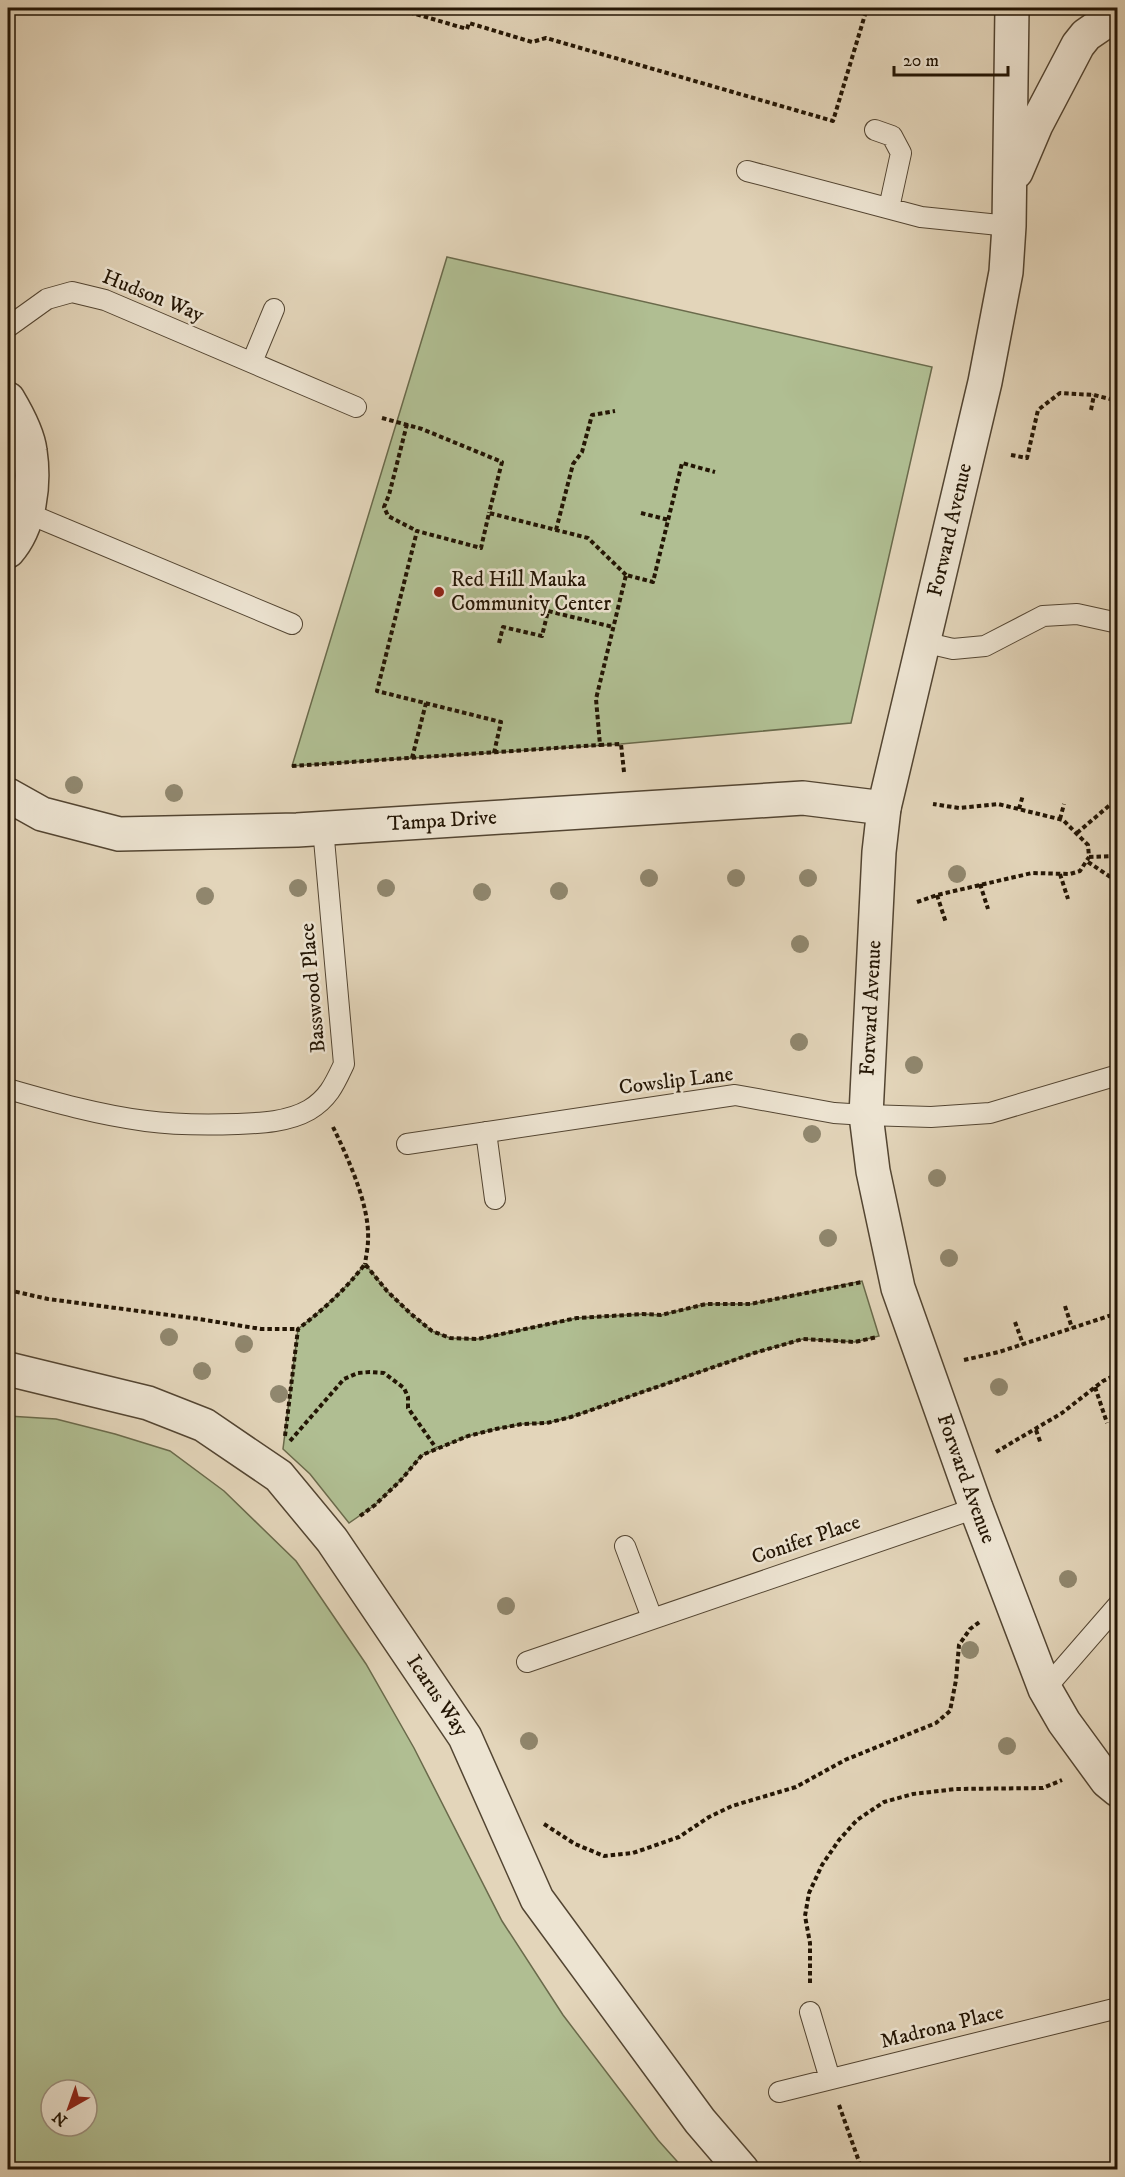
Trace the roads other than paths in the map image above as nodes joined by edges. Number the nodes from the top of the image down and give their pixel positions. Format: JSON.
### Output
{"nodes":[{"id":1,"x":1012,"y":8,"type":"edge"},
{"id":2,"x":1118,"y":13,"type":"edge"},
{"id":3,"x":875,"y":130,"type":"dead end"},
{"id":4,"x":747,"y":171,"type":"dead end"},
{"id":5,"x":1010,"y":187,"type":"junction"},
{"id":6,"x":889,"y":208,"type":"junction"},
{"id":7,"x":1009,"y":226,"type":"junction"},
{"id":8,"x":274,"y":309,"type":"dead end"},
{"id":9,"x":8,"y":327,"type":"edge"},
{"id":10,"x":252,"y":362,"type":"junction"},
{"id":11,"x":8,"y":399,"type":"edge"},
{"id":12,"x":356,"y":407,"type":"road end"},
{"id":13,"x":27,"y":513,"type":"junction"},
{"id":14,"x":8,"y":550,"type":"edge"},
{"id":15,"x":1118,"y":623,"type":"edge"},
{"id":16,"x":292,"y":624,"type":"dead end"},
{"id":17,"x":923,"y":642,"type":"junction"},
{"id":18,"x":8,"y":795,"type":"edge"},
{"id":19,"x":884,"y":808,"type":"junction"},
{"id":20,"x":323,"y":828,"type":"junction"},
{"id":21,"x":1118,"y":1075,"type":"edge"},
{"id":22,"x":8,"y":1089,"type":"edge"},
{"id":23,"x":866,"y":1115,"type":"junction"},
{"id":24,"x":486,"y":1132,"type":"junction"},
{"id":25,"x":407,"y":1144,"type":"dead end"},
{"id":26,"x":495,"y":1199,"type":"dead end"},
{"id":27,"x":8,"y":1369,"type":"edge"},
{"id":28,"x":976,"y":1508,"type":"junction"},
{"id":29,"x":625,"y":1546,"type":"dead end"},
{"id":30,"x":1118,"y":1605,"type":"edge"},
{"id":31,"x":652,"y":1618,"type":"junction"},
{"id":32,"x":527,"y":1662,"type":"dead end"},
{"id":33,"x":1045,"y":1689,"type":"junction"},
{"id":34,"x":1118,"y":1790,"type":"edge"},
{"id":35,"x":1118,"y":2008,"type":"edge"},
{"id":36,"x":810,"y":2012,"type":"road end"},
{"id":37,"x":830,"y":2079,"type":"junction"},
{"id":38,"x":779,"y":2092,"type":"dead end"},
{"id":39,"x":742,"y":2169,"type":"edge"}],
"edges":[{"from":1,"to":5,"type":"street","name":"Forward Avenue"},
{"from":2,"to":5,"type":"street","name":"Forward Avenue"},
{"from":3,"to":6,"type":"lane"},
{"from":4,"to":6,"type":"lane"},
{"from":5,"to":7,"type":"street","name":"Forward Avenue"},
{"from":6,"to":7,"type":"lane"},
{"from":7,"to":17,"type":"street","name":"Forward Avenue"},
{"from":8,"to":10,"type":"lane"},
{"from":9,"to":10,"type":"lane","name":"Hudson Way"},
{"from":10,"to":12,"type":"lane","name":"Hudson Way"},
{"from":11,"to":13,"type":"street"},
{"from":13,"to":14,"type":"street"},
{"from":13,"to":16,"type":"lane"},
{"from":15,"to":17,"type":"lane"},
{"from":17,"to":19,"type":"street","name":"Forward Avenue"},
{"from":18,"to":20,"type":"street","name":"Tampa Drive"},
{"from":19,"to":20,"type":"street","name":"Tampa Drive"},
{"from":19,"to":23,"type":"street","name":"Forward Avenue"},
{"from":20,"to":22,"type":"lane","name":"Basswood Place"},
{"from":21,"to":23,"type":"lane","name":"Cowslip Lane"},
{"from":23,"to":24,"type":"lane","name":"Cowslip Lane"},
{"from":23,"to":28,"type":"street","name":"Forward Avenue"},
{"from":24,"to":25,"type":"lane","name":"Cowslip Lane"},
{"from":24,"to":26,"type":"lane"},
{"from":27,"to":39,"type":"street","name":"Icarus Way"},
{"from":28,"to":31,"type":"lane","name":"Conifer Place"},
{"from":28,"to":33,"type":"street","name":"Forward Avenue"},
{"from":29,"to":31,"type":"lane"},
{"from":30,"to":33,"type":"lane"},
{"from":31,"to":32,"type":"lane","name":"Conifer Place"},
{"from":33,"to":34,"type":"street","name":"Forward Avenue"},
{"from":35,"to":37,"type":"lane","name":"Madrona Place"},
{"from":36,"to":37,"type":"lane"},
{"from":37,"to":38,"type":"lane","name":"Madrona Place"}]}
